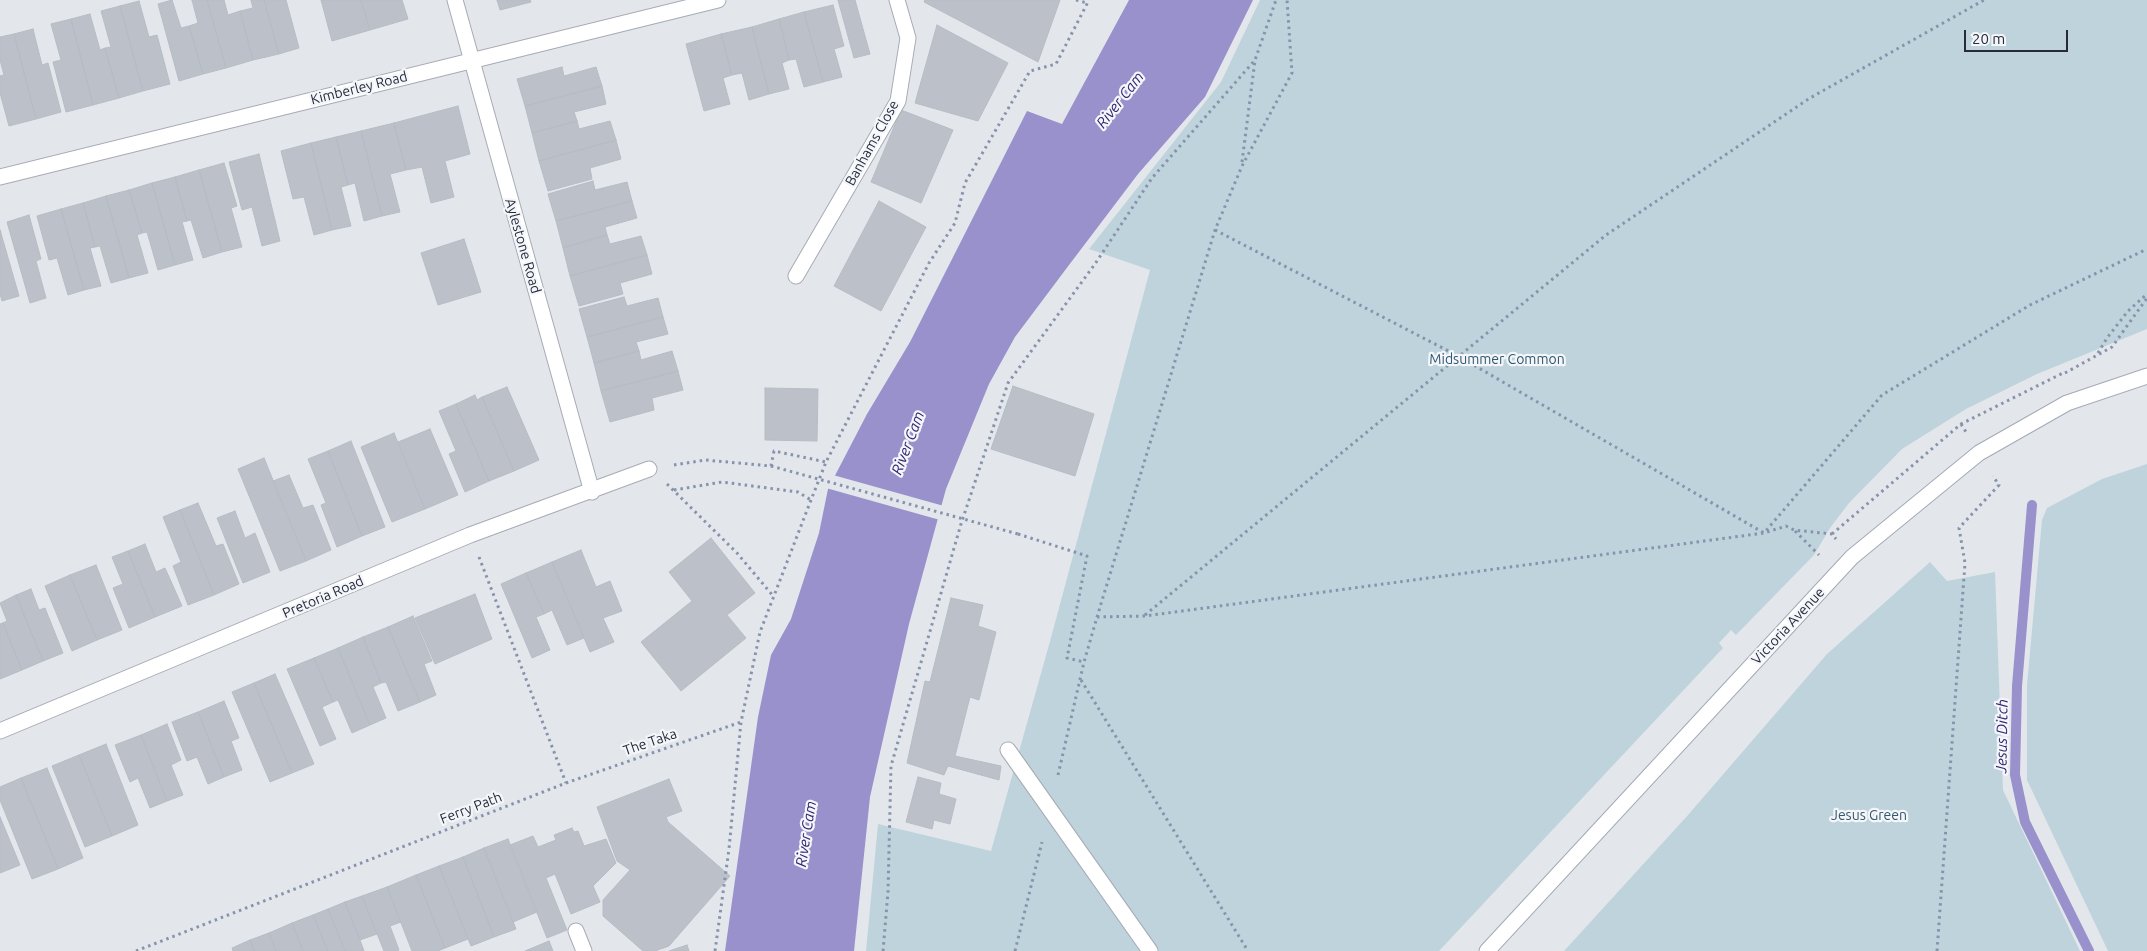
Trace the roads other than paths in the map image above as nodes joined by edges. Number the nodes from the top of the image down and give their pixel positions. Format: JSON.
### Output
{"nodes":[{"id":1,"x":455,"y":0,"type":"edge"},
{"id":2,"x":718,"y":0,"type":"edge"},
{"id":3,"x":897,"y":0,"type":"edge"},
{"id":4,"x":470,"y":61,"type":"junction"},
{"id":5,"x":0,"y":177,"type":"edge"},
{"id":6,"x":796,"y":276,"type":"dead end"},
{"id":7,"x":2147,"y":376,"type":"edge"},
{"id":8,"x":649,"y":469,"type":"road end"},
{"id":9,"x":592,"y":492,"type":"junction"},
{"id":10,"x":0,"y":731,"type":"edge"},
{"id":11,"x":1008,"y":750,"type":"dead end"},
{"id":12,"x":576,"y":931,"type":"dead end"},
{"id":13,"x":584,"y":951,"type":"edge"},
{"id":14,"x":1150,"y":951,"type":"edge"},
{"id":15,"x":1487,"y":951,"type":"edge"}],
"edges":[{"from":1,"to":4,"type":"street","name":"Aylestone Road"},
{"from":2,"to":4,"type":"street","name":"Kimberley Road"},
{"from":3,"to":6,"type":"street","name":"Banhams Close"},
{"from":4,"to":5,"type":"street","name":"Kimberley Road"},
{"from":4,"to":9,"type":"street","name":"Aylestone Road"},
{"from":7,"to":15,"type":"street","name":"Victoria Avenue"},
{"from":8,"to":9,"type":"street","name":"Pretoria Road"},
{"from":9,"to":10,"type":"street","name":"Pretoria Road"},
{"from":11,"to":14,"type":"street"},
{"from":12,"to":13,"type":"street"}]}
